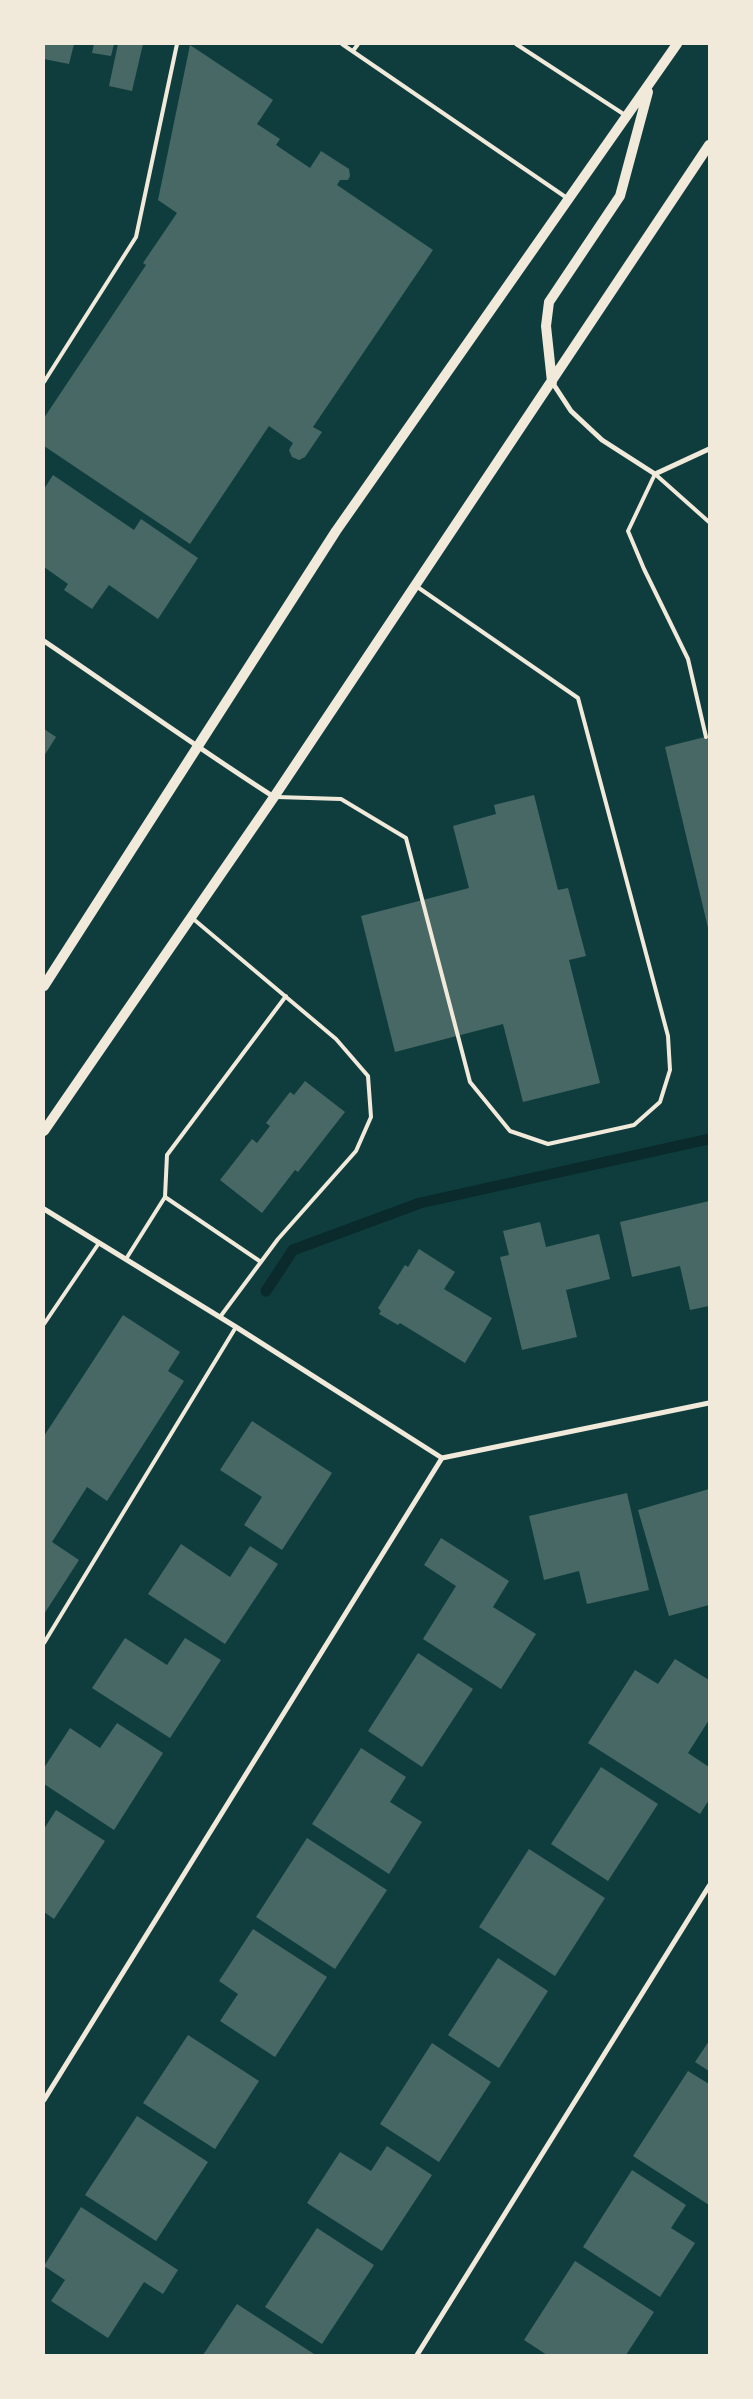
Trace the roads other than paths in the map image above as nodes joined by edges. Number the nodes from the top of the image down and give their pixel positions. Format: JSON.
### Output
{"nodes":[{"id":1,"x":177,"y":44,"type":"edge"},
{"id":2,"x":342,"y":44,"type":"edge"},
{"id":3,"x":358,"y":44,"type":"edge"},
{"id":4,"x":516,"y":44,"type":"edge"},
{"id":5,"x":677,"y":44,"type":"edge"},
{"id":6,"x":353,"y":51,"type":"junction"},
{"id":7,"x":650,"y":84,"type":"junction"},
{"id":8,"x":627,"y":117,"type":"junction"},
{"id":9,"x":709,"y":145,"type":"edge"},
{"id":10,"x":569,"y":199,"type":"junction"},
{"id":11,"x":44,"y":382,"type":"edge"},
{"id":12,"x":552,"y":382,"type":"junction"},
{"id":13,"x":709,"y":449,"type":"edge"},
{"id":14,"x":655,"y":474,"type":"junction"},
{"id":15,"x":709,"y":522,"type":"edge"},
{"id":16,"x":415,"y":585,"type":"junction"},
{"id":17,"x":44,"y":640,"type":"edge"},
{"id":18,"x":706,"y":737,"type":"dead end"},
{"id":19,"x":198,"y":748,"type":"junction"},
{"id":20,"x":274,"y":797,"type":"junction"},
{"id":21,"x":191,"y":917,"type":"junction"},
{"id":22,"x":44,"y":986,"type":"edge"},
{"id":23,"x":286,"y":996,"type":"junction"},
{"id":24,"x":44,"y":1131,"type":"edge"},
{"id":25,"x":165,"y":1196,"type":"junction"},
{"id":26,"x":44,"y":1210,"type":"edge"},
{"id":27,"x":99,"y":1243,"type":"junction"},
{"id":28,"x":126,"y":1259,"type":"junction"},
{"id":29,"x":261,"y":1262,"type":"junction"},
{"id":30,"x":220,"y":1317,"type":"junction"},
{"id":31,"x":44,"y":1324,"type":"edge"},
{"id":32,"x":236,"y":1327,"type":"junction"},
{"id":33,"x":709,"y":1403,"type":"edge"},
{"id":34,"x":442,"y":1458,"type":"junction"},
{"id":35,"x":44,"y":1643,"type":"edge"},
{"id":36,"x":709,"y":1886,"type":"edge"},
{"id":37,"x":44,"y":2100,"type":"edge"},
{"id":38,"x":417,"y":2355,"type":"edge"}],
"edges":[{"from":1,"to":11,"type":"lane"},
{"from":2,"to":6,"type":"lane"},
{"from":3,"to":6,"type":"lane"},
{"from":4,"to":8,"type":"lane"},
{"from":5,"to":7,"type":"main road"},
{"from":6,"to":10,"type":"lane"},
{"from":7,"to":8,"type":"main road"},
{"from":7,"to":12,"type":"main road"},
{"from":8,"to":10,"type":"main road"},
{"from":9,"to":12,"type":"main road"},
{"from":10,"to":19,"type":"main road"},
{"from":12,"to":14,"type":"street"},
{"from":12,"to":16,"type":"main road"},
{"from":13,"to":14,"type":"street"},
{"from":14,"to":15,"type":"lane"},
{"from":14,"to":18,"type":"lane"},
{"from":16,"to":20,"type":"main road"},
{"from":16,"to":20,"type":"lane"},
{"from":17,"to":19,"type":"street"},
{"from":19,"to":20,"type":"street"},
{"from":19,"to":22,"type":"main road"},
{"from":20,"to":21,"type":"main road"},
{"from":21,"to":23,"type":"lane"},
{"from":21,"to":24,"type":"main road"},
{"from":23,"to":25,"type":"lane"},
{"from":23,"to":29,"type":"lane"},
{"from":25,"to":28,"type":"lane"},
{"from":25,"to":29,"type":"lane"},
{"from":26,"to":27,"type":"street"},
{"from":27,"to":28,"type":"street"},
{"from":27,"to":31,"type":"lane"},
{"from":28,"to":30,"type":"street"},
{"from":29,"to":30,"type":"lane"},
{"from":30,"to":32,"type":"street"},
{"from":32,"to":34,"type":"street"},
{"from":32,"to":35,"type":"lane"},
{"from":33,"to":34,"type":"street"},
{"from":34,"to":37,"type":"street"},
{"from":36,"to":38,"type":"street"}]}
